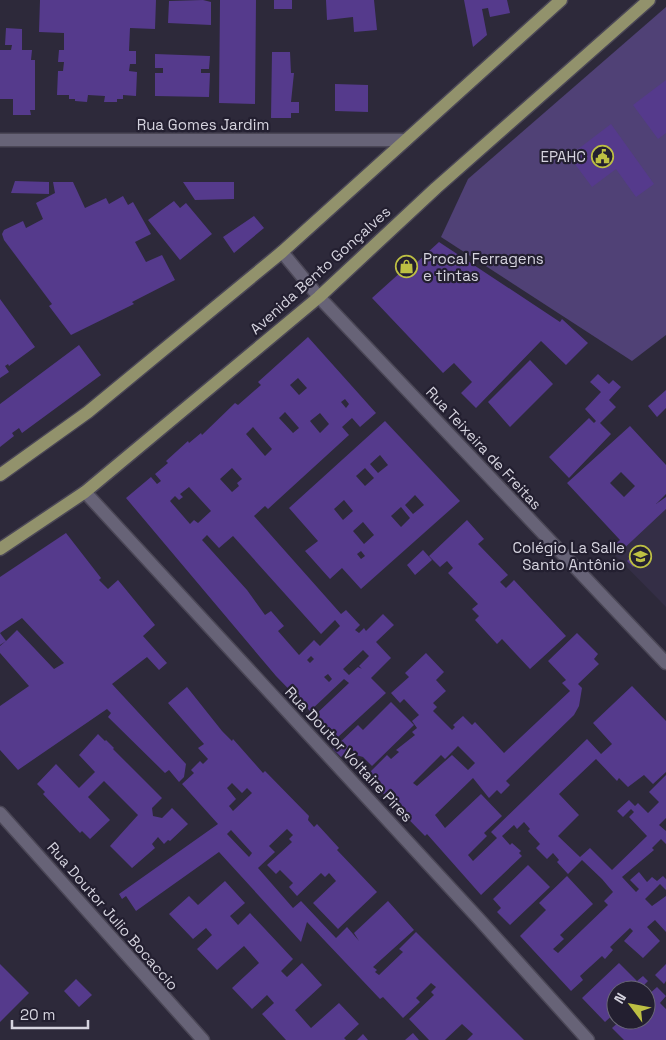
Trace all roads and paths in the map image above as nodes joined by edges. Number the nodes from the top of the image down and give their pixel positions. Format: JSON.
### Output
{"nodes":[{"id":1,"x":561,"y":0,"type":"edge"},
{"id":2,"x":649,"y":0,"type":"edge"},
{"id":3,"x":0,"y":140,"type":"edge"},
{"id":4,"x":406,"y":140,"type":"junction"},
{"id":5,"x":282,"y":252,"type":"junction"},
{"id":6,"x":319,"y":297,"type":"junction"},
{"id":7,"x":0,"y":475,"type":"edge"},
{"id":8,"x":85,"y":492,"type":"junction"},
{"id":9,"x":0,"y":549,"type":"edge"},
{"id":10,"x":666,"y":663,"type":"edge"},
{"id":11,"x":0,"y":813,"type":"edge"},
{"id":12,"x":204,"y":1040,"type":"edge"},
{"id":13,"x":588,"y":1040,"type":"edge"}],
"edges":[{"from":1,"to":4,"type":"main road"},
{"from":2,"to":6,"type":"main road","name":"Avenida Bento Gonçalves"},
{"from":3,"to":4,"type":"street","name":"Rua Gomes Jardim"},
{"from":4,"to":5,"type":"main road"},
{"from":5,"to":6,"type":"street","name":"Rua Teixeira de Freitas"},
{"from":5,"to":7,"type":"main road"},
{"from":6,"to":8,"type":"main road","name":"Avenida Bento Gonçalves"},
{"from":6,"to":10,"type":"street","name":"Rua Teixeira de Freitas"},
{"from":8,"to":9,"type":"main road","name":"Avenida Bento Gonçalves"},
{"from":8,"to":13,"type":"street","name":"Rua Doutor Voltaire Pires"},
{"from":11,"to":12,"type":"street","name":"Rua Doutor Julio Bocaccio"}]}
